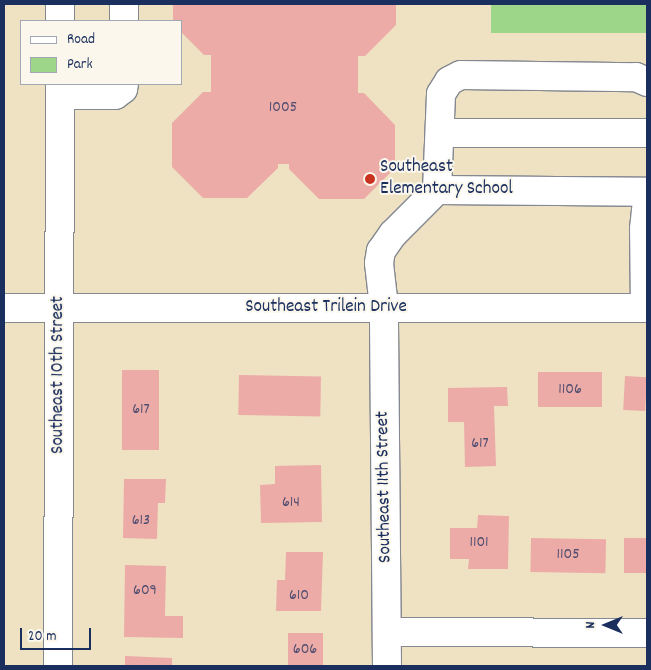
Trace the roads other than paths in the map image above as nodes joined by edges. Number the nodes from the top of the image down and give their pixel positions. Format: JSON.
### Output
{"nodes":[{"id":1,"x":60,"y":4,"type":"edge"},
{"id":2,"x":124,"y":4,"type":"edge"},
{"id":3,"x":60,"y":20,"type":"edge"},
{"id":4,"x":124,"y":20,"type":"edge"},
{"id":5,"x":647,"y":82,"type":"edge"},
{"id":6,"x":124,"y":85,"type":"edge"},
{"id":7,"x":60,"y":90,"type":"edge"},
{"id":8,"x":440,"y":133,"type":"junction"},
{"id":9,"x":647,"y":133,"type":"edge"},
{"id":10,"x":437,"y":190,"type":"junction"},
{"id":11,"x":647,"y":192,"type":"edge"},
{"id":12,"x":647,"y":199,"type":"edge"},
{"id":13,"x":384,"y":307,"type":"junction"},
{"id":14,"x":4,"y":308,"type":"edge"},
{"id":15,"x":58,"y":308,"type":"junction"},
{"id":16,"x":646,"y":308,"type":"edge"},
{"id":17,"x":387,"y":632,"type":"junction"},
{"id":18,"x":647,"y":633,"type":"edge"},
{"id":19,"x":58,"y":666,"type":"edge"},
{"id":20,"x":387,"y":666,"type":"edge"}],
"edges":[{"from":1,"to":3,"type":"street"},
{"from":2,"to":4,"type":"street"},
{"from":5,"to":8,"type":"street"},
{"from":6,"to":7,"type":"street"},
{"from":7,"to":15,"type":"street","name":"Southeast 10th Street"},
{"from":8,"to":9,"type":"street"},
{"from":8,"to":10,"type":"street"},
{"from":10,"to":11,"type":"street"},
{"from":10,"to":13,"type":"street","name":"Southeast 11th Street"},
{"from":12,"to":16,"type":"street"},
{"from":13,"to":15,"type":"street","name":"Southeast Trilein Drive"},
{"from":13,"to":16,"type":"street","name":"Southeast Trilein Drive"},
{"from":13,"to":17,"type":"street","name":"Southeast 11th Street"},
{"from":14,"to":15,"type":"street","name":"Southeast Trilein Drive"},
{"from":15,"to":19,"type":"street","name":"Southeast 10th Street"},
{"from":17,"to":18,"type":"street"},
{"from":17,"to":20,"type":"street","name":"Southeast 11th Street"}]}
